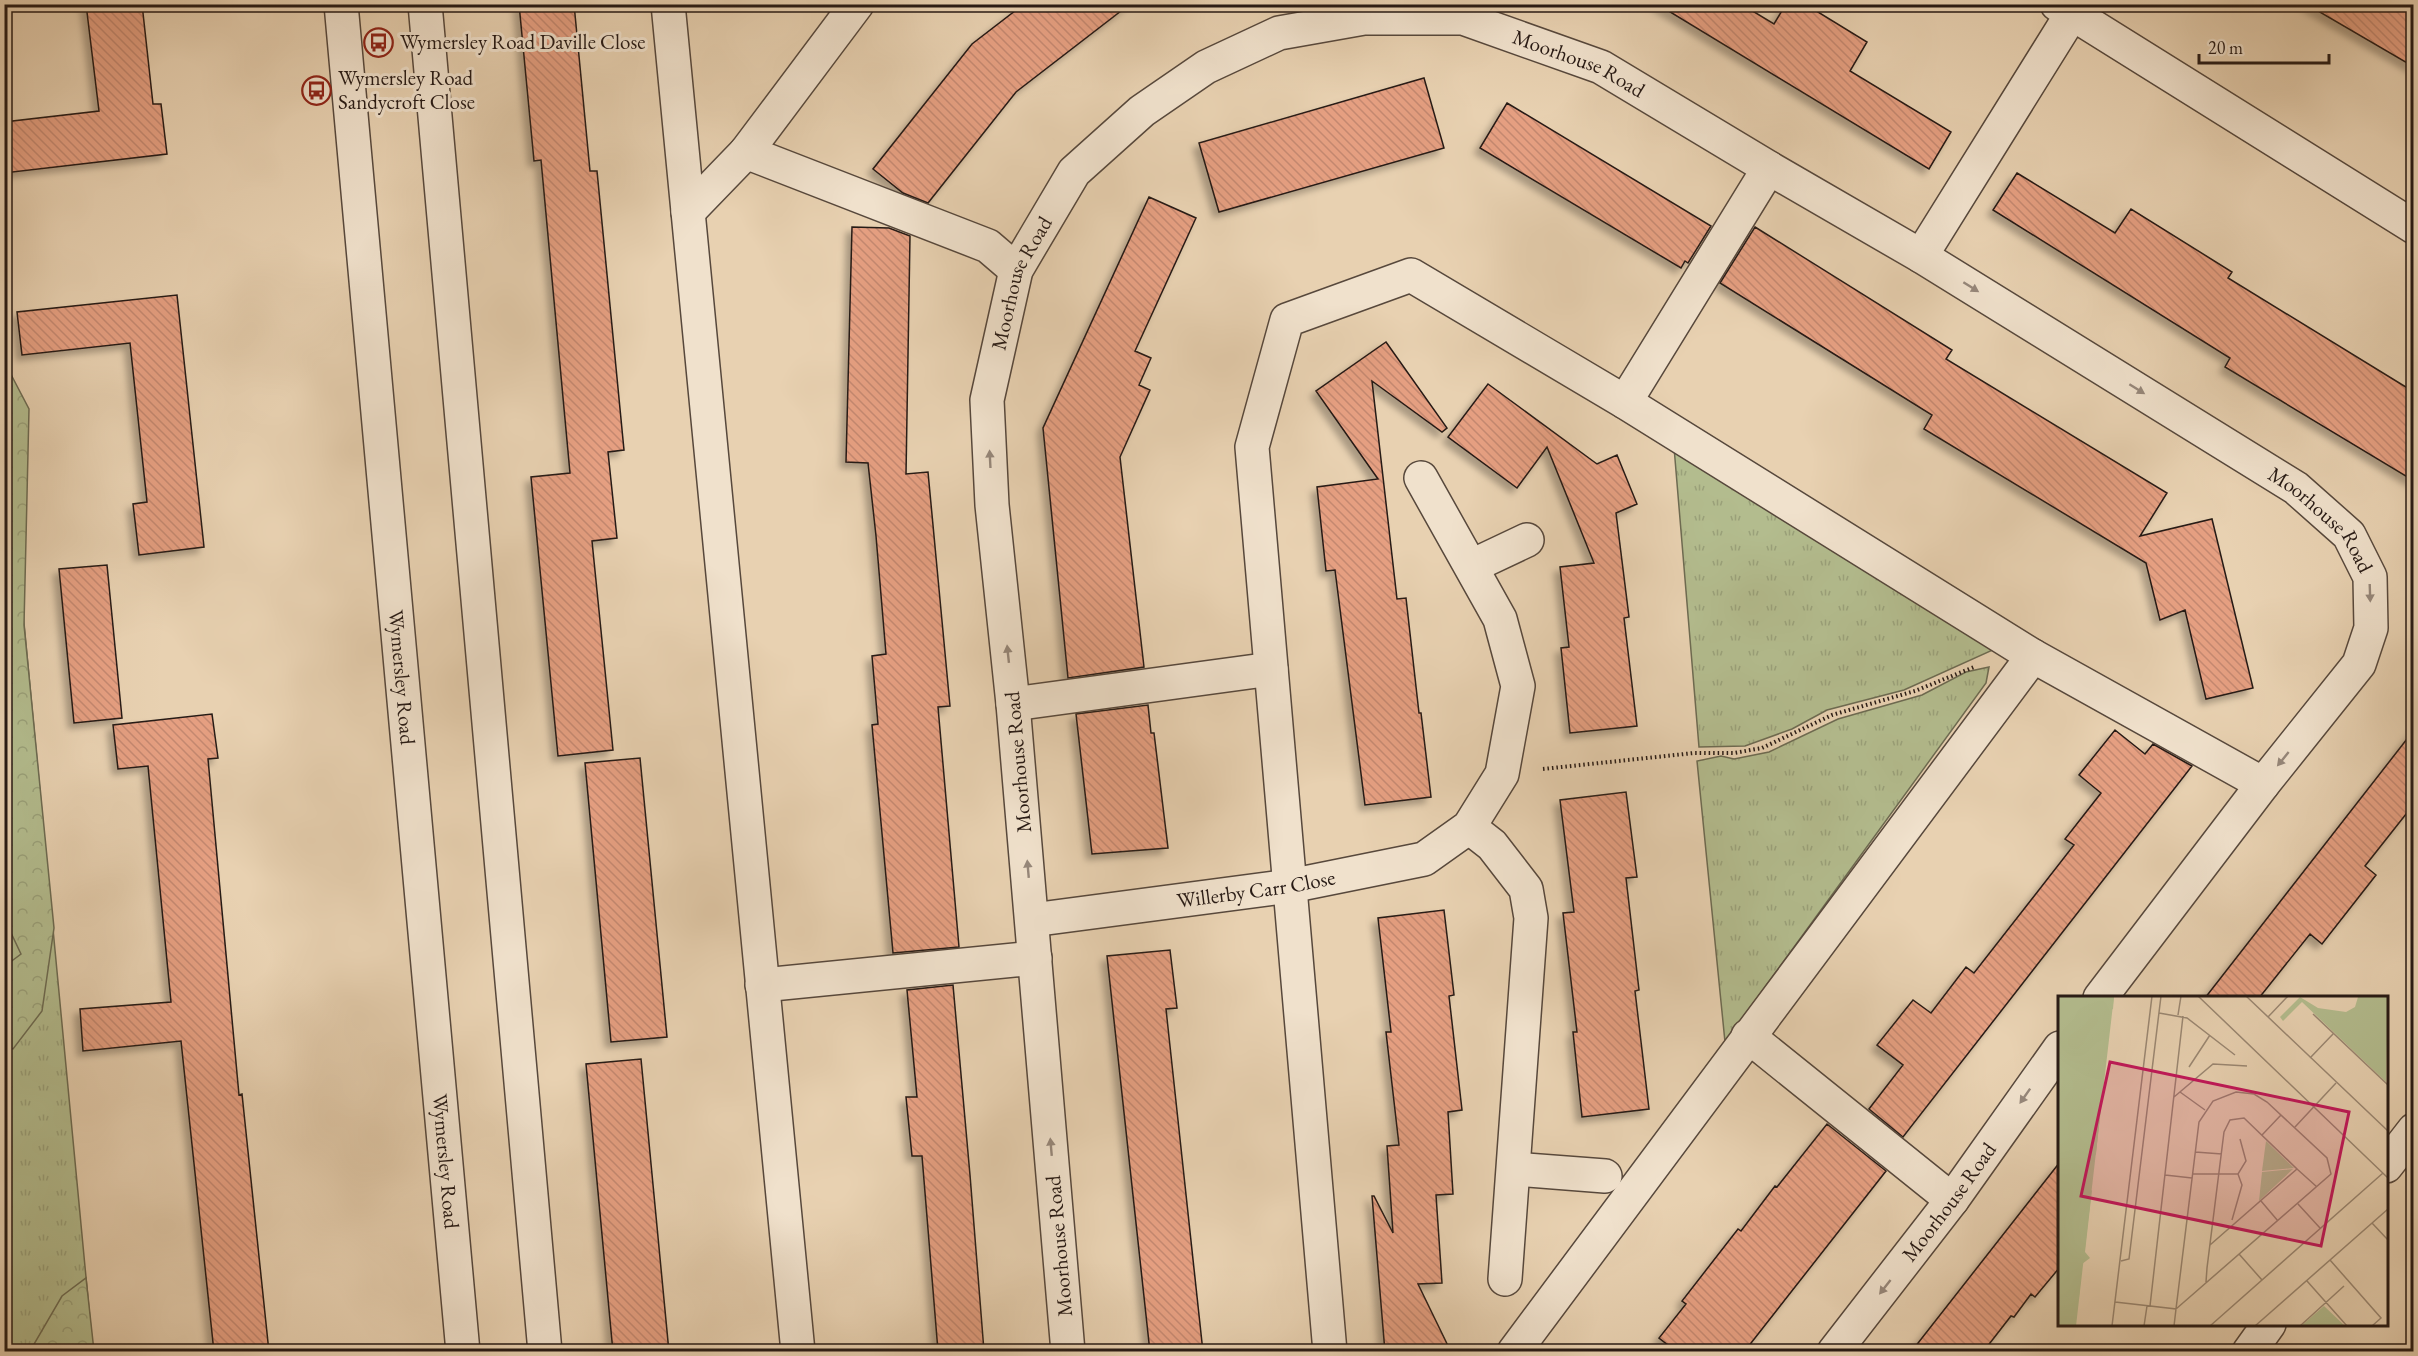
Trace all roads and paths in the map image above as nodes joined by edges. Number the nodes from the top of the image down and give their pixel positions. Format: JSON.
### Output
{"nodes":[{"id":1,"x":341,"y":4,"type":"edge"},
{"id":2,"x":425,"y":4,"type":"edge"},
{"id":3,"x":668,"y":4,"type":"edge"},
{"id":4,"x":857,"y":4,"type":"edge"},
{"id":5,"x":2069,"y":8,"type":"edge"},
{"id":6,"x":746,"y":152,"type":"junction"},
{"id":7,"x":1769,"y":168,"type":"junction"},
{"id":8,"x":688,"y":212,"type":"junction"},
{"id":9,"x":2414,"y":226,"type":"edge"},
{"id":10,"x":1922,"y":256,"type":"junction"},
{"id":11,"x":1016,"y":270,"type":"junction"},
{"id":12,"x":1625,"y":402,"type":"junction"},
{"id":13,"x":1421,"y":478,"type":"dead end"},
{"id":14,"x":1527,"y":540,"type":"dead end"},
{"id":15,"x":1472,"y":566,"type":"junction"},
{"id":16,"x":2033,"y":656,"type":"junction"},
{"id":17,"x":1271,"y":669,"type":"junction"},
{"id":18,"x":1013,"y":704,"type":"junction"},
{"id":19,"x":1502,"y":774,"type":"junction"},
{"id":20,"x":2263,"y":784,"type":"junction"},
{"id":21,"x":1469,"y":828,"type":"junction"},
{"id":22,"x":1290,"y":886,"type":"junction"},
{"id":23,"x":1032,"y":920,"type":"junction"},
{"id":24,"x":1035,"y":958,"type":"junction"},
{"id":25,"x":762,"y":985,"type":"junction"},
{"id":26,"x":2109,"y":994,"type":"edge"},
{"id":27,"x":1748,"y":1036,"type":"junction"},
{"id":28,"x":2058,"y":1051,"type":"edge"},
{"id":29,"x":2414,"y":1130,"type":"edge"},
{"id":30,"x":2388,"y":1163,"type":"edge"},
{"id":31,"x":1514,"y":1169,"type":"junction"},
{"id":32,"x":1605,"y":1176,"type":"dead end"},
{"id":33,"x":1952,"y":1200,"type":"junction"},
{"id":34,"x":1505,"y":1279,"type":"dead end"},
{"id":35,"x":2268,"y":1326,"type":"edge"},
{"id":36,"x":463,"y":1352,"type":"edge"},
{"id":37,"x":545,"y":1352,"type":"edge"},
{"id":38,"x":798,"y":1352,"type":"edge"},
{"id":39,"x":1068,"y":1352,"type":"edge"},
{"id":40,"x":1330,"y":1352,"type":"edge"},
{"id":41,"x":1514,"y":1352,"type":"edge"},
{"id":42,"x":1834,"y":1352,"type":"edge"},
{"id":43,"x":2249,"y":1352,"type":"edge"}],
"edges":[{"from":1,"to":36,"type":"street","name":"Wymersley Road"},
{"from":2,"to":37,"type":"street"},
{"from":3,"to":8,"type":"street"},
{"from":4,"to":6,"type":"street"},
{"from":5,"to":9,"type":"street"},
{"from":5,"to":10,"type":"street"},
{"from":6,"to":8,"type":"street"},
{"from":6,"to":11,"type":"street"},
{"from":7,"to":10,"type":"street","name":"Moorhouse Road"},
{"from":7,"to":11,"type":"street","name":"Moorhouse Road"},
{"from":7,"to":12,"type":"street"},
{"from":8,"to":25,"type":"street"},
{"from":10,"to":20,"type":"street","name":"Moorhouse Road","one_way":true},
{"from":18,"to":11,"type":"street","name":"Moorhouse Road","one_way":true},
{"from":12,"to":16,"type":"street"},
{"from":12,"to":17,"type":"street"},
{"from":13,"to":15,"type":"street","name":"Willerby Carr Close"},
{"from":14,"to":15,"type":"street"},
{"from":15,"to":19,"type":"street","name":"Willerby Carr Close"},
{"from":16,"to":19,"type":"path"},
{"from":16,"to":20,"type":"street"},
{"from":16,"to":27,"type":"street"},
{"from":17,"to":18,"type":"street"},
{"from":17,"to":22,"type":"street"},
{"from":23,"to":18,"type":"street","name":"Moorhouse Road","one_way":true},
{"from":19,"to":21,"type":"street","name":"Willerby Carr Close"},
{"from":20,"to":26,"type":"street","name":"Moorhouse Road"},
{"from":21,"to":22,"type":"street","name":"Willerby Carr Close"},
{"from":21,"to":31,"type":"street"},
{"from":22,"to":23,"type":"street","name":"Willerby Carr Close"},
{"from":22,"to":40,"type":"street"},
{"from":23,"to":24,"type":"street","name":"Moorhouse Road"},
{"from":24,"to":25,"type":"street"},
{"from":39,"to":24,"type":"street","name":"Moorhouse Road","one_way":true},
{"from":25,"to":38,"type":"street"},
{"from":27,"to":33,"type":"street"},
{"from":27,"to":41,"type":"street"},
{"from":28,"to":33,"type":"street","name":"Moorhouse Road","one_way":true},
{"from":29,"to":30,"type":"street"},
{"from":31,"to":32,"type":"street"},
{"from":31,"to":34,"type":"street"},
{"from":33,"to":42,"type":"street","name":"Moorhouse Road","one_way":true},
{"from":35,"to":43,"type":"street"}]}
